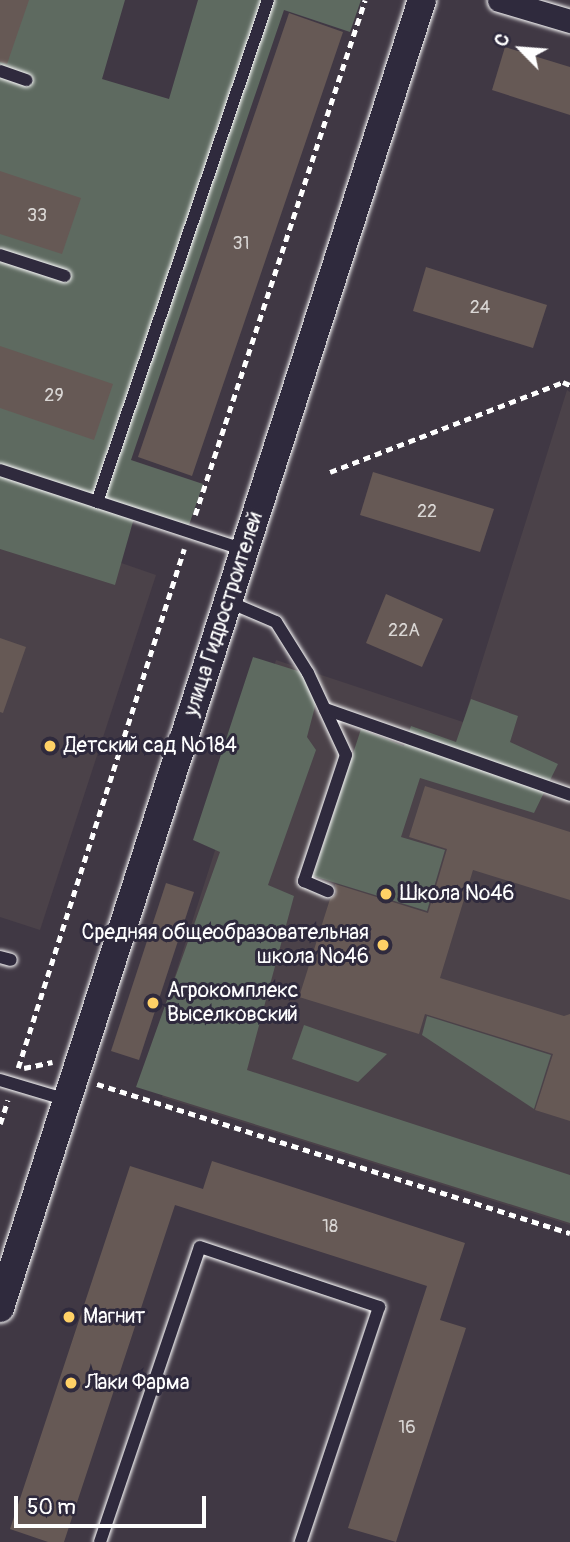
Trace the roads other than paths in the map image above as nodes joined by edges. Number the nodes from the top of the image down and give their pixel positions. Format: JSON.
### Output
{"nodes":[{"id":1,"x":268,"y":0,"type":"edge"},
{"id":2,"x":422,"y":0,"type":"edge"},
{"id":3,"x":499,"y":0,"type":"edge"},
{"id":4,"x":570,"y":21,"type":"edge"},
{"id":5,"x":0,"y":71,"type":"edge"},
{"id":6,"x":26,"y":80,"type":"dead end"},
{"id":7,"x":0,"y":255,"type":"edge"},
{"id":8,"x":65,"y":276,"type":"dead end"},
{"id":9,"x":0,"y":470,"type":"edge"},
{"id":10,"x":97,"y":502,"type":"junction"},
{"id":11,"x":245,"y":550,"type":"junction"},
{"id":12,"x":229,"y":602,"type":"junction"},
{"id":13,"x":325,"y":709,"type":"junction"},
{"id":14,"x":570,"y":794,"type":"edge"},
{"id":15,"x":328,"y":891,"type":"dead end"},
{"id":16,"x":0,"y":1080,"type":"edge"},
{"id":17,"x":71,"y":1088,"type":"junction"},
{"id":18,"x":0,"y":1308,"type":"edge"},
{"id":19,"x":100,"y":1542,"type":"edge"},
{"id":20,"x":301,"y":1542,"type":"edge"}],
"edges":[{"from":1,"to":10,"type":"lane"},
{"from":2,"to":11,"type":"street","name":"улица Гидростроителей"},
{"from":3,"to":4,"type":"street"},
{"from":5,"to":6,"type":"lane"},
{"from":7,"to":8,"type":"lane"},
{"from":9,"to":10,"type":"lane"},
{"from":10,"to":11,"type":"lane"},
{"from":11,"to":12,"type":"street","name":"улица Гидростроителей"},
{"from":12,"to":13,"type":"lane"},
{"from":12,"to":17,"type":"street","name":"улица Гидростроителей"},
{"from":13,"to":14,"type":"lane"},
{"from":13,"to":15,"type":"lane"},
{"from":16,"to":17,"type":"lane"},
{"from":17,"to":18,"type":"street","name":"улица Гидростроителей"},
{"from":19,"to":20,"type":"lane"}]}
